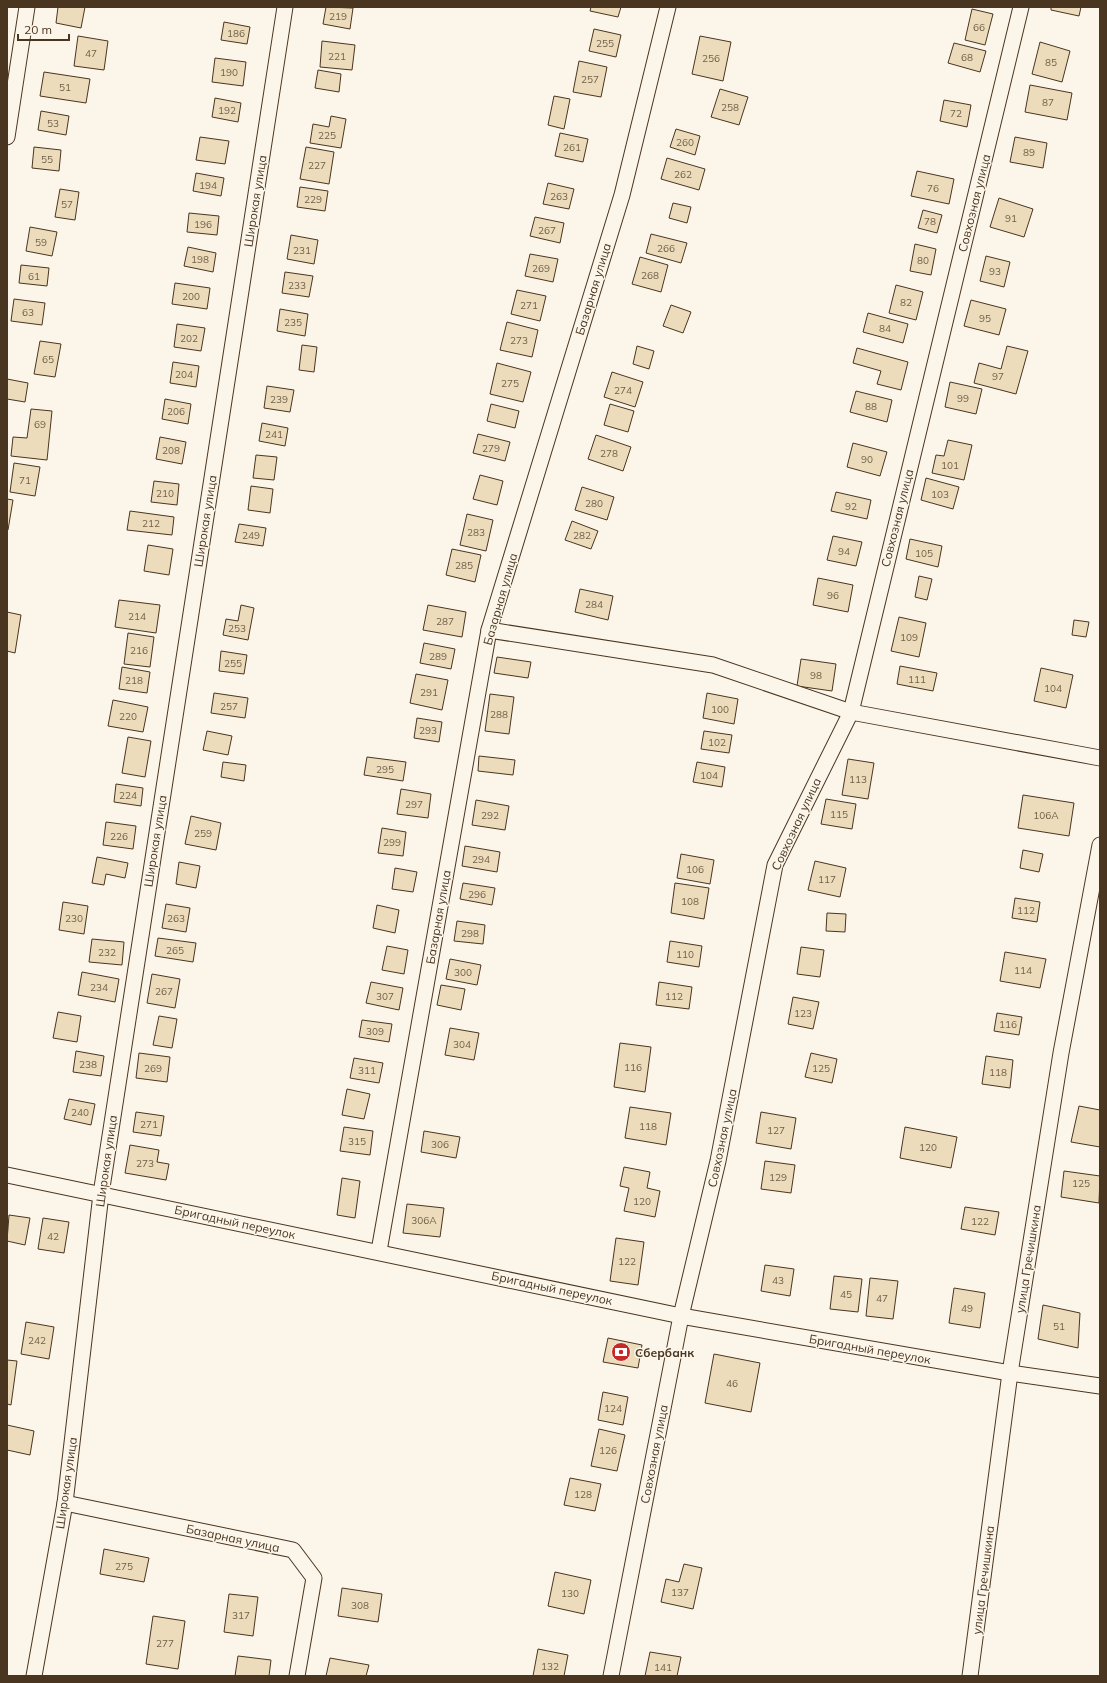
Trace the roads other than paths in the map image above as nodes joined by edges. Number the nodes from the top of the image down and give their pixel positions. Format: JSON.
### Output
{"nodes":[{"id":1,"x":27,"y":7,"type":"edge"},
{"id":2,"x":285,"y":7,"type":"edge"},
{"id":3,"x":668,"y":7,"type":"edge"},
{"id":4,"x":1021,"y":7,"type":"edge"},
{"id":5,"x":7,"y":137,"type":"edge"},
{"id":6,"x":489,"y":630,"type":"junction"},
{"id":7,"x":850,"y":712,"type":"junction"},
{"id":8,"x":1100,"y":758,"type":"edge"},
{"id":9,"x":1100,"y":845,"type":"edge"},
{"id":10,"x":7,"y":1175,"type":"edge"},
{"id":11,"x":101,"y":1194,"type":"junction"},
{"id":12,"x":379,"y":1251,"type":"junction"},
{"id":13,"x":681,"y":1316,"type":"junction"},
{"id":14,"x":1010,"y":1373,"type":"junction"},
{"id":15,"x":1100,"y":1386,"type":"edge"},
{"id":16,"x":65,"y":1503,"type":"junction"},
{"id":17,"x":34,"y":1676,"type":"edge"},
{"id":18,"x":297,"y":1676,"type":"edge"},
{"id":19,"x":611,"y":1676,"type":"edge"},
{"id":20,"x":970,"y":1676,"type":"edge"}],
"edges":[{"from":1,"to":5,"type":"street"},
{"from":2,"to":11,"type":"street","name":"Широкая улица"},
{"from":3,"to":6,"type":"street","name":"Базарная улица"},
{"from":4,"to":7,"type":"street","name":"Совхозная улица"},
{"from":6,"to":7,"type":"street"},
{"from":6,"to":12,"type":"street","name":"Базарная улица"},
{"from":7,"to":8,"type":"street"},
{"from":7,"to":13,"type":"street","name":"Совхозная улица"},
{"from":9,"to":14,"type":"street","name":"улица Гречишкина"},
{"from":10,"to":11,"type":"street","name":"Бригадный переулок"},
{"from":11,"to":12,"type":"street","name":"Бригадный переулок"},
{"from":11,"to":16,"type":"street","name":"Широкая улица"},
{"from":12,"to":13,"type":"street","name":"Бригадный переулок"},
{"from":13,"to":14,"type":"street","name":"Бригадный переулок"},
{"from":13,"to":19,"type":"street","name":"Совхозная улица"},
{"from":14,"to":15,"type":"street","name":"Бригадный переулок"},
{"from":14,"to":20,"type":"street","name":"улица Гречишкина"},
{"from":16,"to":17,"type":"street","name":"Широкая улица"},
{"from":16,"to":18,"type":"street","name":"Базарная улица"}]}
